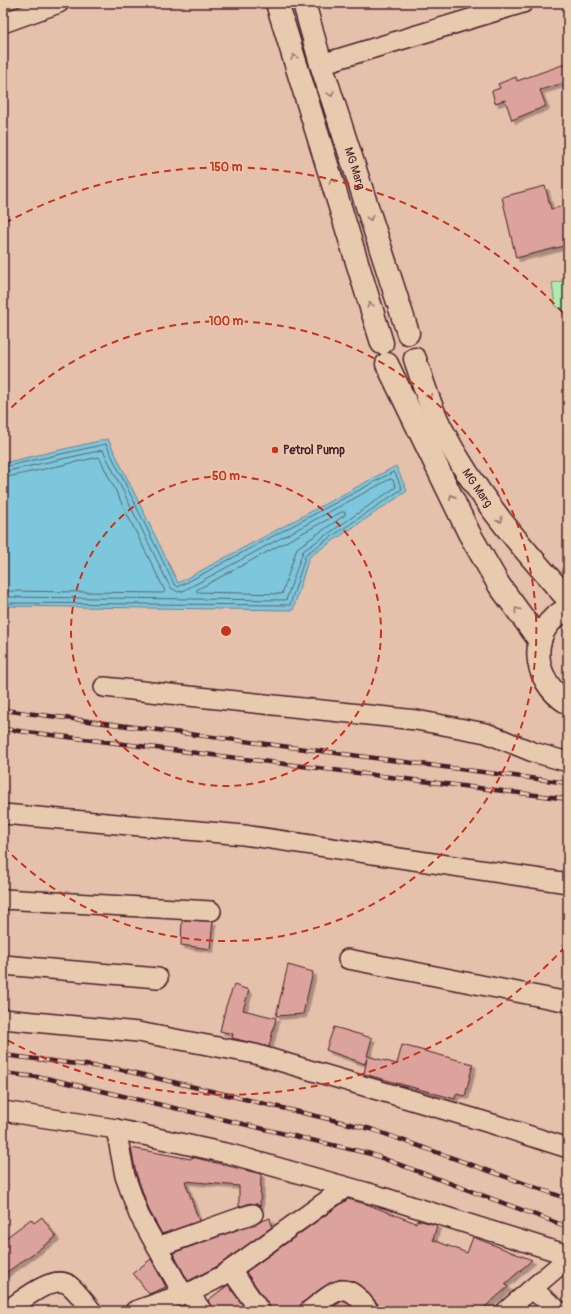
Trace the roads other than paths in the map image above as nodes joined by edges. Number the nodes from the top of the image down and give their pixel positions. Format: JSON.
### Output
{"nodes":[{"id":1,"x":59,"y":3,"type":"edge"},
{"id":2,"x":277,"y":3,"type":"edge"},
{"id":3,"x":304,"y":3,"type":"edge"},
{"id":4,"x":523,"y":3,"type":"edge"},
{"id":5,"x":3,"y":23,"type":"edge"},
{"id":6,"x":321,"y":64,"type":"junction"},
{"id":7,"x":408,"y":333,"type":"junction"},
{"id":8,"x":382,"y":343,"type":"junction"},
{"id":9,"x":415,"y":359,"type":"junction"},
{"id":10,"x":387,"y":364,"type":"junction"},
{"id":11,"x":568,"y":599,"type":"edge"},
{"id":12,"x":568,"y":608,"type":"edge"},
{"id":13,"x":540,"y":641,"type":"junction"},
{"id":14,"x":104,"y":687,"type":"dead end"},
{"id":15,"x":568,"y":703,"type":"edge"},
{"id":16,"x":568,"y":762,"type":"edge"},
{"id":17,"x":3,"y":814,"type":"edge"},
{"id":18,"x":568,"y":883,"type":"edge"},
{"id":19,"x":3,"y":899,"type":"edge"},
{"id":20,"x":211,"y":911,"type":"dead end"},
{"id":21,"x":348,"y":959,"type":"dead end"},
{"id":22,"x":3,"y":965,"type":"edge"},
{"id":23,"x":158,"y":978,"type":"dead end"},
{"id":24,"x":568,"y":1002,"type":"edge"},
{"id":25,"x":3,"y":1019,"type":"edge"},
{"id":26,"x":3,"y":1111,"type":"edge"},
{"id":27,"x":116,"y":1129,"type":"junction"},
{"id":28,"x":568,"y":1148,"type":"edge"},
{"id":29,"x":346,"y":1187,"type":"junction"},
{"id":30,"x":253,"y":1214,"type":"dead end"},
{"id":31,"x":157,"y":1248,"type":"junction"},
{"id":32,"x":568,"y":1257,"type":"edge"},
{"id":33,"x":231,"y":1270,"type":"junction"},
{"id":34,"x":533,"y":1290,"type":"junction"},
{"id":35,"x":186,"y":1293,"type":"junction"},
{"id":36,"x":6,"y":1311,"type":"edge"},
{"id":37,"x":92,"y":1311,"type":"edge"},
{"id":38,"x":135,"y":1311,"type":"edge"},
{"id":39,"x":202,"y":1311,"type":"edge"},
{"id":40,"x":260,"y":1311,"type":"edge"},
{"id":41,"x":310,"y":1311,"type":"edge"},
{"id":42,"x":369,"y":1311,"type":"edge"},
{"id":43,"x":506,"y":1311,"type":"edge"},
{"id":44,"x":559,"y":1311,"type":"edge"}],
"edges":[{"from":1,"to":5,"type":"street"},
{"from":8,"to":2,"type":"main road","one_way":true},
{"from":3,"to":6,"type":"main road","name":"MG Marg"},
{"from":4,"to":6,"type":"street"},
{"from":6,"to":7,"type":"main road","name":"MG Marg","one_way":true},
{"from":7,"to":8,"type":"main road"},
{"from":7,"to":9,"type":"main road","name":"MG Marg"},
{"from":8,"to":10,"type":"main road"},
{"from":9,"to":10,"type":"main road"},
{"from":9,"to":11,"type":"main road","name":"MG Marg","one_way":true},
{"from":13,"to":10,"type":"main road","one_way":true},
{"from":12,"to":13,"type":"main road"},
{"from":13,"to":15,"type":"main road"},
{"from":14,"to":16,"type":"street"},
{"from":17,"to":18,"type":"street"},
{"from":19,"to":20,"type":"street"},
{"from":21,"to":24,"type":"street"},
{"from":22,"to":23,"type":"street"},
{"from":25,"to":28,"type":"street"},
{"from":26,"to":27,"type":"street"},
{"from":27,"to":29,"type":"street"},
{"from":27,"to":31,"type":"street"},
{"from":29,"to":32,"type":"street"},
{"from":29,"to":33,"type":"street"},
{"from":30,"to":31,"type":"street"},
{"from":31,"to":35,"type":"street"},
{"from":32,"to":34,"type":"street"},
{"from":33,"to":35,"type":"street"},
{"from":33,"to":40,"type":"street"},
{"from":34,"to":43,"type":"street"},
{"from":34,"to":44,"type":"street"},
{"from":35,"to":38,"type":"street"},
{"from":35,"to":39,"type":"street"},
{"from":36,"to":37,"type":"street"},
{"from":41,"to":42,"type":"street"}]}
